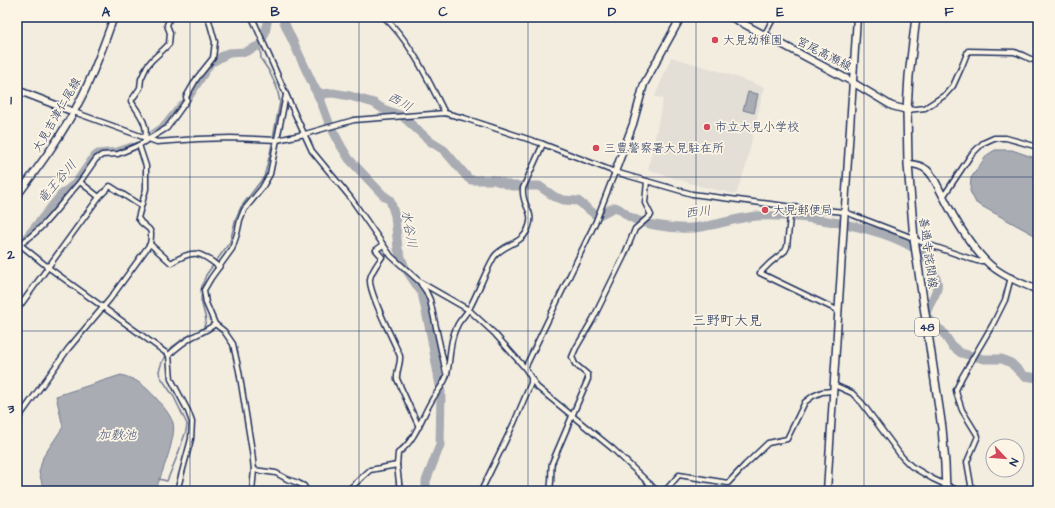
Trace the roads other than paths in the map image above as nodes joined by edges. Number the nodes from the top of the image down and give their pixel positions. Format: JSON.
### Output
{"nodes":[{"id":1,"x":114,"y":17,"type":"edge"},
{"id":2,"x":170,"y":17,"type":"edge"},
{"id":3,"x":208,"y":17,"type":"edge"},
{"id":4,"x":252,"y":17,"type":"edge"},
{"id":5,"x":384,"y":17,"type":"edge"},
{"id":6,"x":681,"y":17,"type":"edge"},
{"id":7,"x":730,"y":17,"type":"edge"},
{"id":8,"x":774,"y":17,"type":"edge"},
{"id":9,"x":858,"y":17,"type":"edge"},
{"id":10,"x":916,"y":17,"type":"edge"},
{"id":11,"x":765,"y":34,"type":"junction"},
{"id":12,"x":1038,"y":61,"type":"edge"},
{"id":13,"x":853,"y":82,"type":"junction"},
{"id":14,"x":17,"y":90,"type":"edge"},
{"id":15,"x":286,"y":94,"type":"junction"},
{"id":16,"x":907,"y":110,"type":"junction"},
{"id":17,"x":74,"y":112,"type":"junction"},
{"id":18,"x":445,"y":114,"type":"junction"},
{"id":19,"x":304,"y":134,"type":"junction"},
{"id":20,"x":147,"y":139,"type":"junction"},
{"id":21,"x":275,"y":140,"type":"junction"},
{"id":22,"x":543,"y":144,"type":"junction"},
{"id":23,"x":139,"y":145,"type":"junction"},
{"id":24,"x":1038,"y":147,"type":"edge"},
{"id":25,"x":908,"y":164,"type":"junction"},
{"id":26,"x":615,"y":172,"type":"junction"},
{"id":27,"x":647,"y":181,"type":"junction"},
{"id":28,"x":80,"y":182,"type":"junction"},
{"id":29,"x":17,"y":196,"type":"edge"},
{"id":30,"x":99,"y":197,"type":"junction"},
{"id":31,"x":943,"y":197,"type":"junction"},
{"id":32,"x":141,"y":206,"type":"junction"},
{"id":33,"x":791,"y":207,"type":"junction"},
{"id":34,"x":845,"y":212,"type":"junction"},
{"id":35,"x":914,"y":238,"type":"junction"},
{"id":36,"x":18,"y":244,"type":"edge"},
{"id":37,"x":150,"y":244,"type":"junction"},
{"id":38,"x":383,"y":245,"type":"junction"},
{"id":39,"x":986,"y":261,"type":"junction"},
{"id":40,"x":217,"y":265,"type":"junction"},
{"id":41,"x":49,"y":268,"type":"junction"},
{"id":42,"x":1011,"y":277,"type":"junction"},
{"id":43,"x":420,"y":282,"type":"junction"},
{"id":44,"x":1038,"y":290,"type":"edge"},
{"id":45,"x":103,"y":307,"type":"junction"},
{"id":46,"x":17,"y":310,"type":"edge"},
{"id":47,"x":468,"y":310,"type":"junction"},
{"id":48,"x":839,"y":311,"type":"junction"},
{"id":49,"x":215,"y":324,"type":"junction"},
{"id":50,"x":169,"y":355,"type":"junction"},
{"id":51,"x":525,"y":368,"type":"junction"},
{"id":52,"x":447,"y":375,"type":"junction"},
{"id":53,"x":531,"y":378,"type":"junction"},
{"id":54,"x":834,"y":388,"type":"junction"},
{"id":55,"x":572,"y":416,"type":"junction"},
{"id":56,"x":17,"y":420,"type":"edge"},
{"id":57,"x":418,"y":427,"type":"junction"},
{"id":58,"x":397,"y":465,"type":"junction"},
{"id":59,"x":254,"y":470,"type":"junction"},
{"id":60,"x":650,"y":484,"type":"junction"},
{"id":61,"x":353,"y":486,"type":"junction"},
{"id":62,"x":946,"y":488,"type":"edge"},
{"id":63,"x":177,"y":491,"type":"edge"},
{"id":64,"x":252,"y":491,"type":"edge"},
{"id":65,"x":307,"y":491,"type":"edge"},
{"id":66,"x":347,"y":491,"type":"edge"},
{"id":67,"x":354,"y":491,"type":"edge"},
{"id":68,"x":400,"y":491,"type":"edge"},
{"id":69,"x":481,"y":491,"type":"edge"},
{"id":70,"x":549,"y":491,"type":"edge"},
{"id":71,"x":646,"y":491,"type":"edge"},
{"id":72,"x":657,"y":491,"type":"edge"},
{"id":73,"x":665,"y":491,"type":"edge"},
{"id":74,"x":827,"y":491,"type":"edge"},
{"id":75,"x":959,"y":491,"type":"edge"},
{"id":76,"x":970,"y":491,"type":"edge"}],
"edges":[{"from":1,"to":17,"type":"main road","name":"大見吉津仁尾線"},
{"from":2,"to":20,"type":"street"},
{"from":3,"to":20,"type":"street"},
{"from":4,"to":15,"type":"street"},
{"from":5,"to":18,"type":"street"},
{"from":6,"to":26,"type":"main road"},
{"from":7,"to":11,"type":"main road","name":"宮尾高瀬線"},
{"from":8,"to":11,"type":"street"},
{"from":9,"to":13,"type":"main road"},
{"from":10,"to":16,"type":"main road","name":"善通寺詫間線","number":"48"},
{"from":11,"to":13,"type":"main road","name":"宮尾高瀬線"},
{"from":12,"to":16,"type":"street"},
{"from":13,"to":16,"type":"main road","name":"宮尾高瀬線"},
{"from":13,"to":34,"type":"main road"},
{"from":14,"to":17,"type":"main road"},
{"from":15,"to":19,"type":"street"},
{"from":15,"to":21,"type":"street"},
{"from":16,"to":25,"type":"main road","name":"善通寺詫間線","number":"48"},
{"from":17,"to":20,"type":"street"},
{"from":17,"to":29,"type":"main road","name":"大見吉津仁尾線"},
{"from":18,"to":19,"type":"street"},
{"from":18,"to":22,"type":"street"},
{"from":19,"to":21,"type":"street"},
{"from":19,"to":38,"type":"street"},
{"from":20,"to":21,"type":"street"},
{"from":20,"to":23,"type":"street"},
{"from":21,"to":40,"type":"street"},
{"from":22,"to":26,"type":"street"},
{"from":22,"to":47,"type":"street"},
{"from":23,"to":28,"type":"street"},
{"from":23,"to":32,"type":"street"},
{"from":24,"to":31,"type":"street"},
{"from":25,"to":31,"type":"main road"},
{"from":25,"to":35,"type":"main road","name":"善通寺詫間線","number":"48"},
{"from":26,"to":27,"type":"street"},
{"from":26,"to":51,"type":"street"},
{"from":27,"to":33,"type":"street"},
{"from":27,"to":55,"type":"street"},
{"from":28,"to":30,"type":"street"},
{"from":28,"to":36,"type":"street"},
{"from":30,"to":32,"type":"street"},
{"from":30,"to":41,"type":"street"},
{"from":31,"to":39,"type":"main road"},
{"from":32,"to":37,"type":"street"},
{"from":33,"to":34,"type":"street"},
{"from":33,"to":48,"type":"street"},
{"from":34,"to":35,"type":"street"},
{"from":34,"to":48,"type":"main road"},
{"from":35,"to":39,"type":"street"},
{"from":35,"to":62,"type":"main road","name":"善通寺詫間線","number":"48"},
{"from":36,"to":41,"type":"street"},
{"from":37,"to":40,"type":"street"},
{"from":37,"to":45,"type":"street"},
{"from":38,"to":43,"type":"street"},
{"from":38,"to":57,"type":"street"},
{"from":39,"to":42,"type":"main road"},
{"from":40,"to":49,"type":"street"},
{"from":41,"to":45,"type":"street"},
{"from":41,"to":46,"type":"street"},
{"from":42,"to":44,"type":"main road"},
{"from":42,"to":76,"type":"street"},
{"from":43,"to":47,"type":"street"},
{"from":43,"to":52,"type":"street"},
{"from":45,"to":50,"type":"street"},
{"from":45,"to":56,"type":"street"},
{"from":47,"to":51,"type":"street"},
{"from":47,"to":52,"type":"street"},
{"from":48,"to":54,"type":"main road"},
{"from":49,"to":50,"type":"street"},
{"from":49,"to":59,"type":"street"},
{"from":50,"to":63,"type":"street"},
{"from":51,"to":53,"type":"street"},
{"from":52,"to":57,"type":"street"},
{"from":53,"to":55,"type":"street"},
{"from":53,"to":69,"type":"street"},
{"from":54,"to":62,"type":"street"},
{"from":54,"to":73,"type":"street"},
{"from":54,"to":74,"type":"main road"},
{"from":55,"to":60,"type":"street"},
{"from":55,"to":70,"type":"street"},
{"from":57,"to":58,"type":"street"},
{"from":58,"to":61,"type":"street"},
{"from":58,"to":68,"type":"street"},
{"from":59,"to":64,"type":"street"},
{"from":59,"to":65,"type":"street"},
{"from":60,"to":71,"type":"street"},
{"from":60,"to":72,"type":"street"},
{"from":61,"to":66,"type":"street"},
{"from":61,"to":67,"type":"street"},
{"from":62,"to":75,"type":"street"}]}
